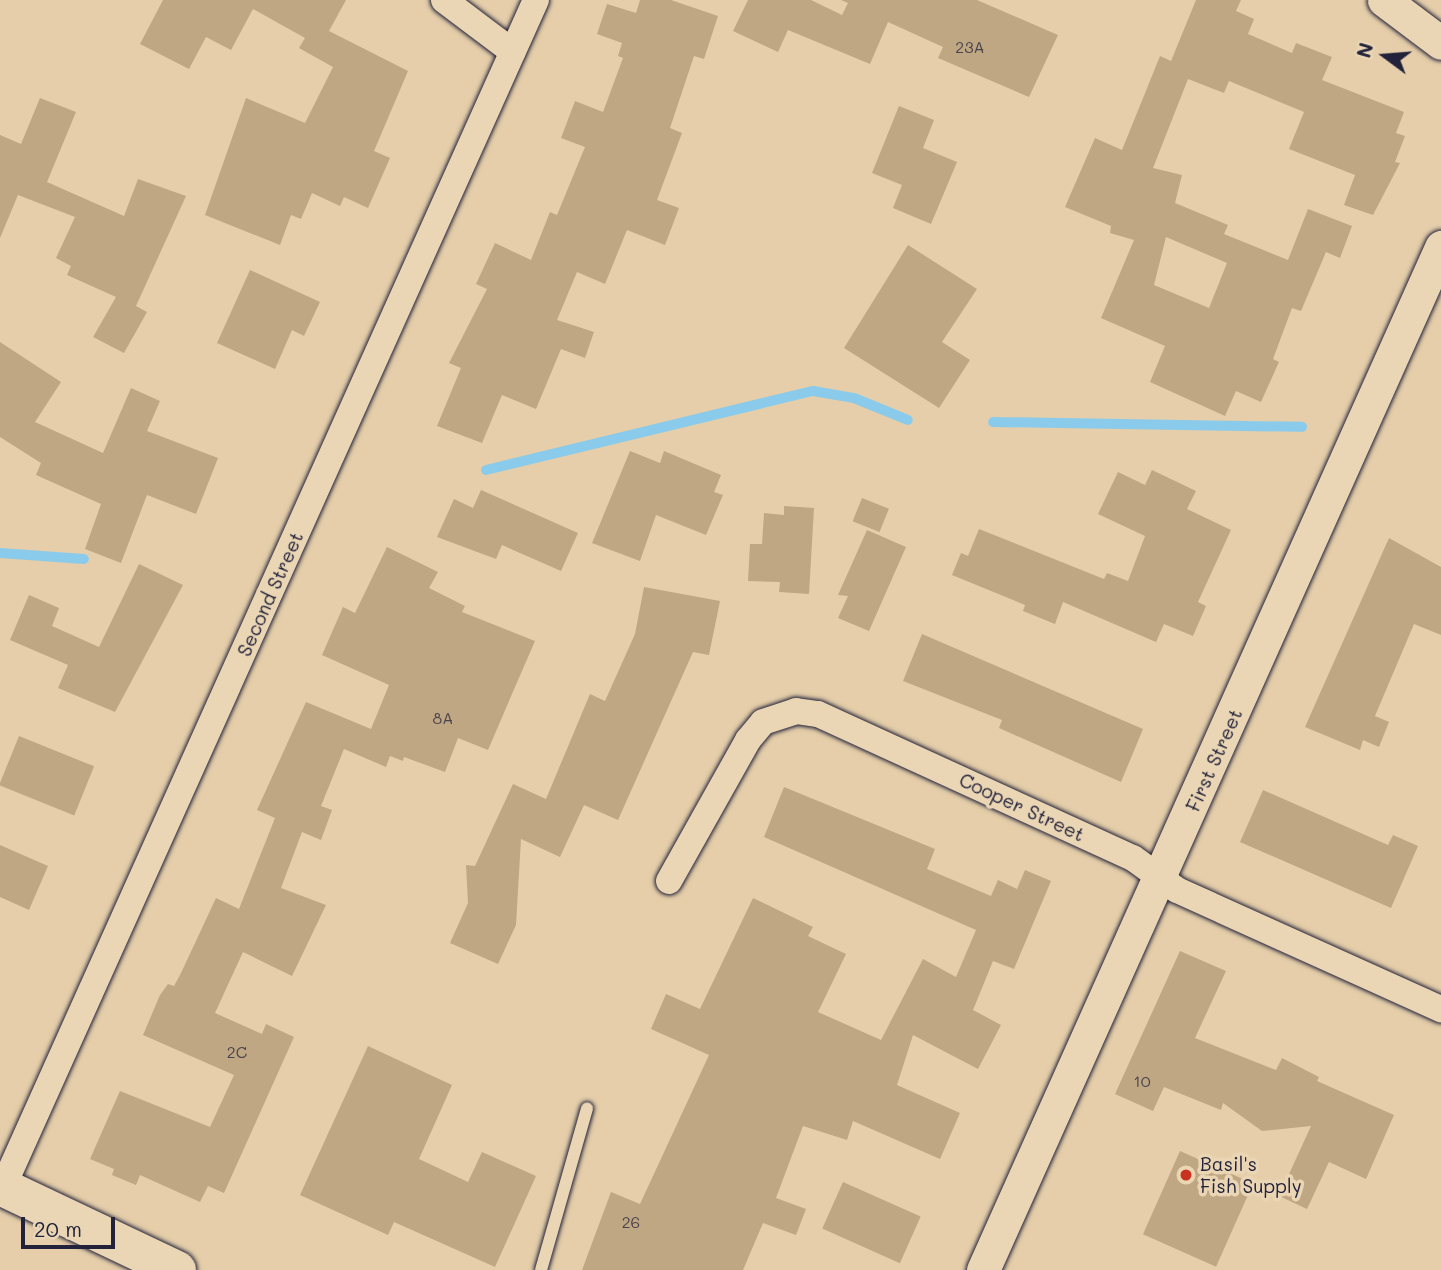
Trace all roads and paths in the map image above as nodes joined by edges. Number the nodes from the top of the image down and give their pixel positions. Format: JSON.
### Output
{"nodes":[{"id":1,"x":444,"y":0,"type":"edge"},
{"id":2,"x":536,"y":0,"type":"edge"},
{"id":3,"x":1384,"y":0,"type":"edge"},
{"id":4,"x":1441,"y":43,"type":"edge"},
{"id":5,"x":513,"y":52,"type":"junction"},
{"id":6,"x":1441,"y":247,"type":"edge"},
{"id":7,"x":1161,"y":879,"type":"junction"},
{"id":8,"x":669,"y":881,"type":"dead end"},
{"id":9,"x":1441,"y":1009,"type":"edge"},
{"id":10,"x":587,"y":1108,"type":"dead end"},
{"id":11,"x":2,"y":1186,"type":"edge"},
{"id":12,"x":177,"y":1270,"type":"edge"},
{"id":13,"x":541,"y":1270,"type":"edge"},
{"id":14,"x":983,"y":1270,"type":"edge"}],
"edges":[{"from":1,"to":5,"type":"street"},
{"from":2,"to":5,"type":"street","name":"Second Street"},
{"from":3,"to":4,"type":"street"},
{"from":5,"to":11,"type":"street","name":"Second Street"},
{"from":6,"to":7,"type":"street","name":"First Street"},
{"from":7,"to":8,"type":"street","name":"Cooper Street"},
{"from":7,"to":9,"type":"street","name":"Cooper Street"},
{"from":7,"to":14,"type":"street","name":"First Street"},
{"from":10,"to":13,"type":"lane"},
{"from":11,"to":12,"type":"highway"}]}
